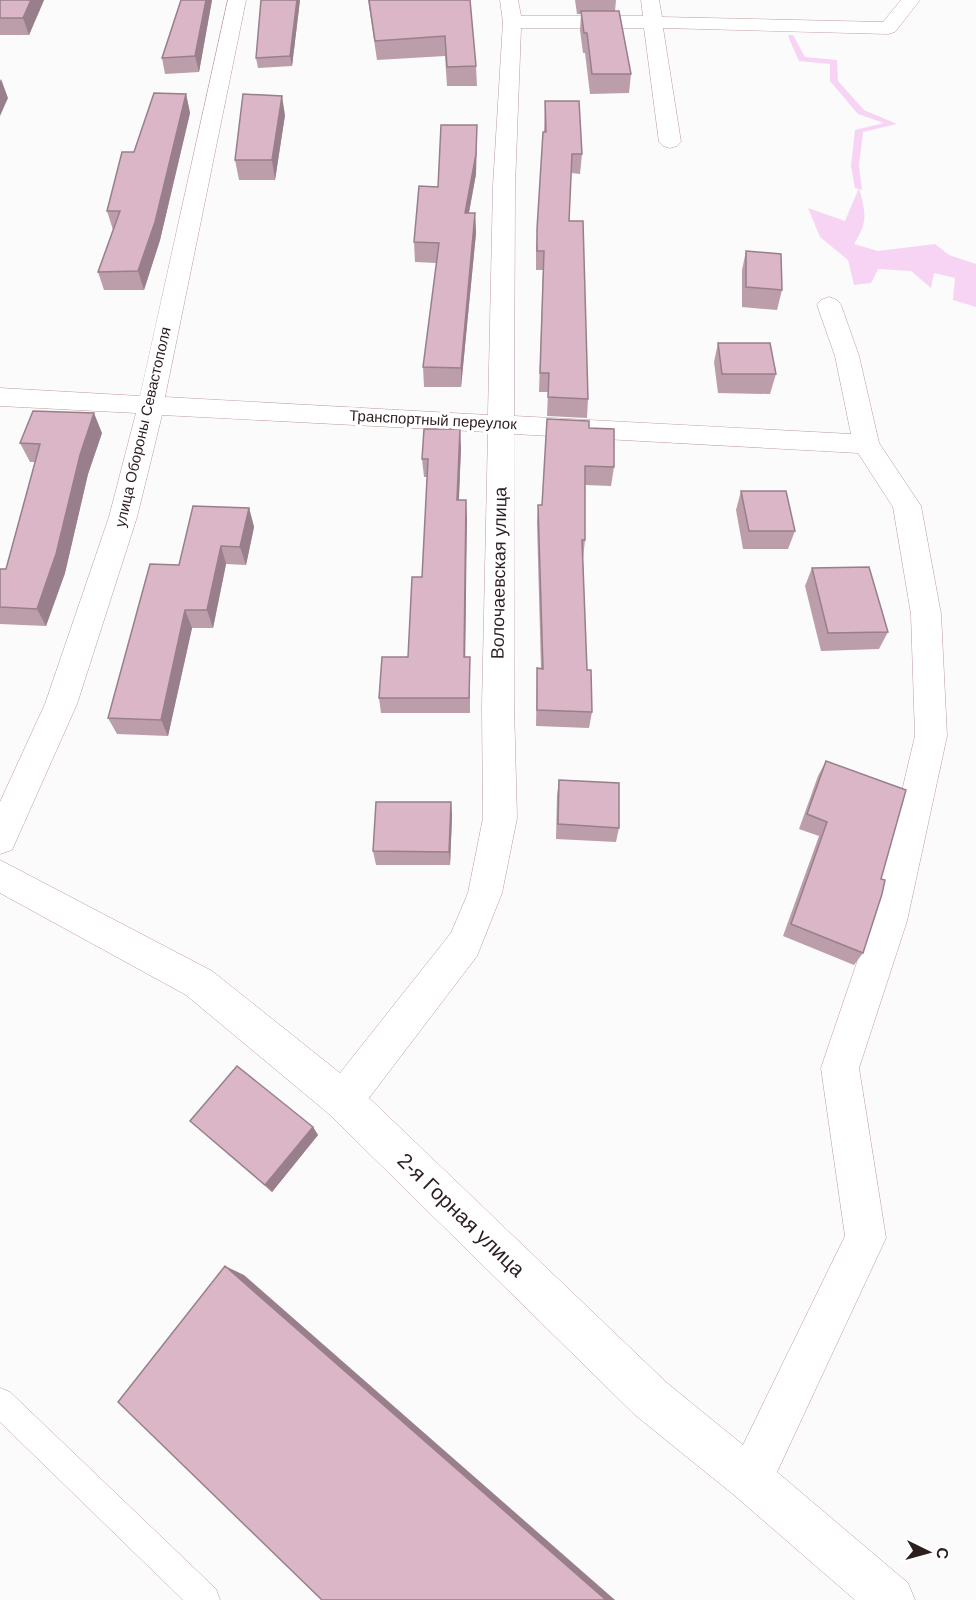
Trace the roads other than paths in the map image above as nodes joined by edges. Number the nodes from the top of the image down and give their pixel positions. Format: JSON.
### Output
{"nodes":[{"id":1,"x":237,"y":0,"type":"edge"},
{"id":2,"x":650,"y":0,"type":"edge"},
{"id":3,"x":911,"y":0,"type":"edge"},
{"id":4,"x":510,"y":11,"type":"edge"},
{"id":5,"x":654,"y":22,"type":"junction"},
{"id":6,"x":670,"y":142,"type":"dead end"},
{"id":7,"x":829,"y":305,"type":"dead end"},
{"id":8,"x":0,"y":397,"type":"edge"},
{"id":9,"x":151,"y":405,"type":"junction"},
{"id":10,"x":501,"y":424,"type":"junction"},
{"id":11,"x":866,"y":444,"type":"junction"},
{"id":12,"x":0,"y":839,"type":"edge"},
{"id":13,"x":0,"y":875,"type":"edge"},
{"id":14,"x":343,"y":1100,"type":"junction"},
{"id":15,"x":0,"y":1402,"type":"edge"},
{"id":16,"x":750,"y":1479,"type":"junction"},
{"id":17,"x":205,"y":1600,"type":"edge"},
{"id":18,"x":891,"y":1600,"type":"edge"}],
"edges":[{"from":1,"to":9,"type":"street","name":"улица Обороны Севастополя"},
{"from":2,"to":5,"type":"street"},
{"from":3,"to":5,"type":"street"},
{"from":4,"to":5,"type":"street"},
{"from":4,"to":10,"type":"street","name":"Волочаевская улица"},
{"from":5,"to":6,"type":"street"},
{"from":7,"to":11,"type":"street"},
{"from":8,"to":9,"type":"street","name":"Транспортный переулок"},
{"from":9,"to":10,"type":"street","name":"Транспортный переулок"},
{"from":9,"to":12,"type":"street","name":"улица Обороны Севастополя"},
{"from":10,"to":11,"type":"street","name":"Транспортный переулок"},
{"from":10,"to":14,"type":"street","name":"Волочаевская улица"},
{"from":11,"to":16,"type":"street"},
{"from":13,"to":14,"type":"street","name":"2-я Горная улица"},
{"from":14,"to":16,"type":"street","name":"2-я Горная улица"},
{"from":15,"to":17,"type":"lane"},
{"from":16,"to":18,"type":"street","name":"2-я Горная улица"}]}
